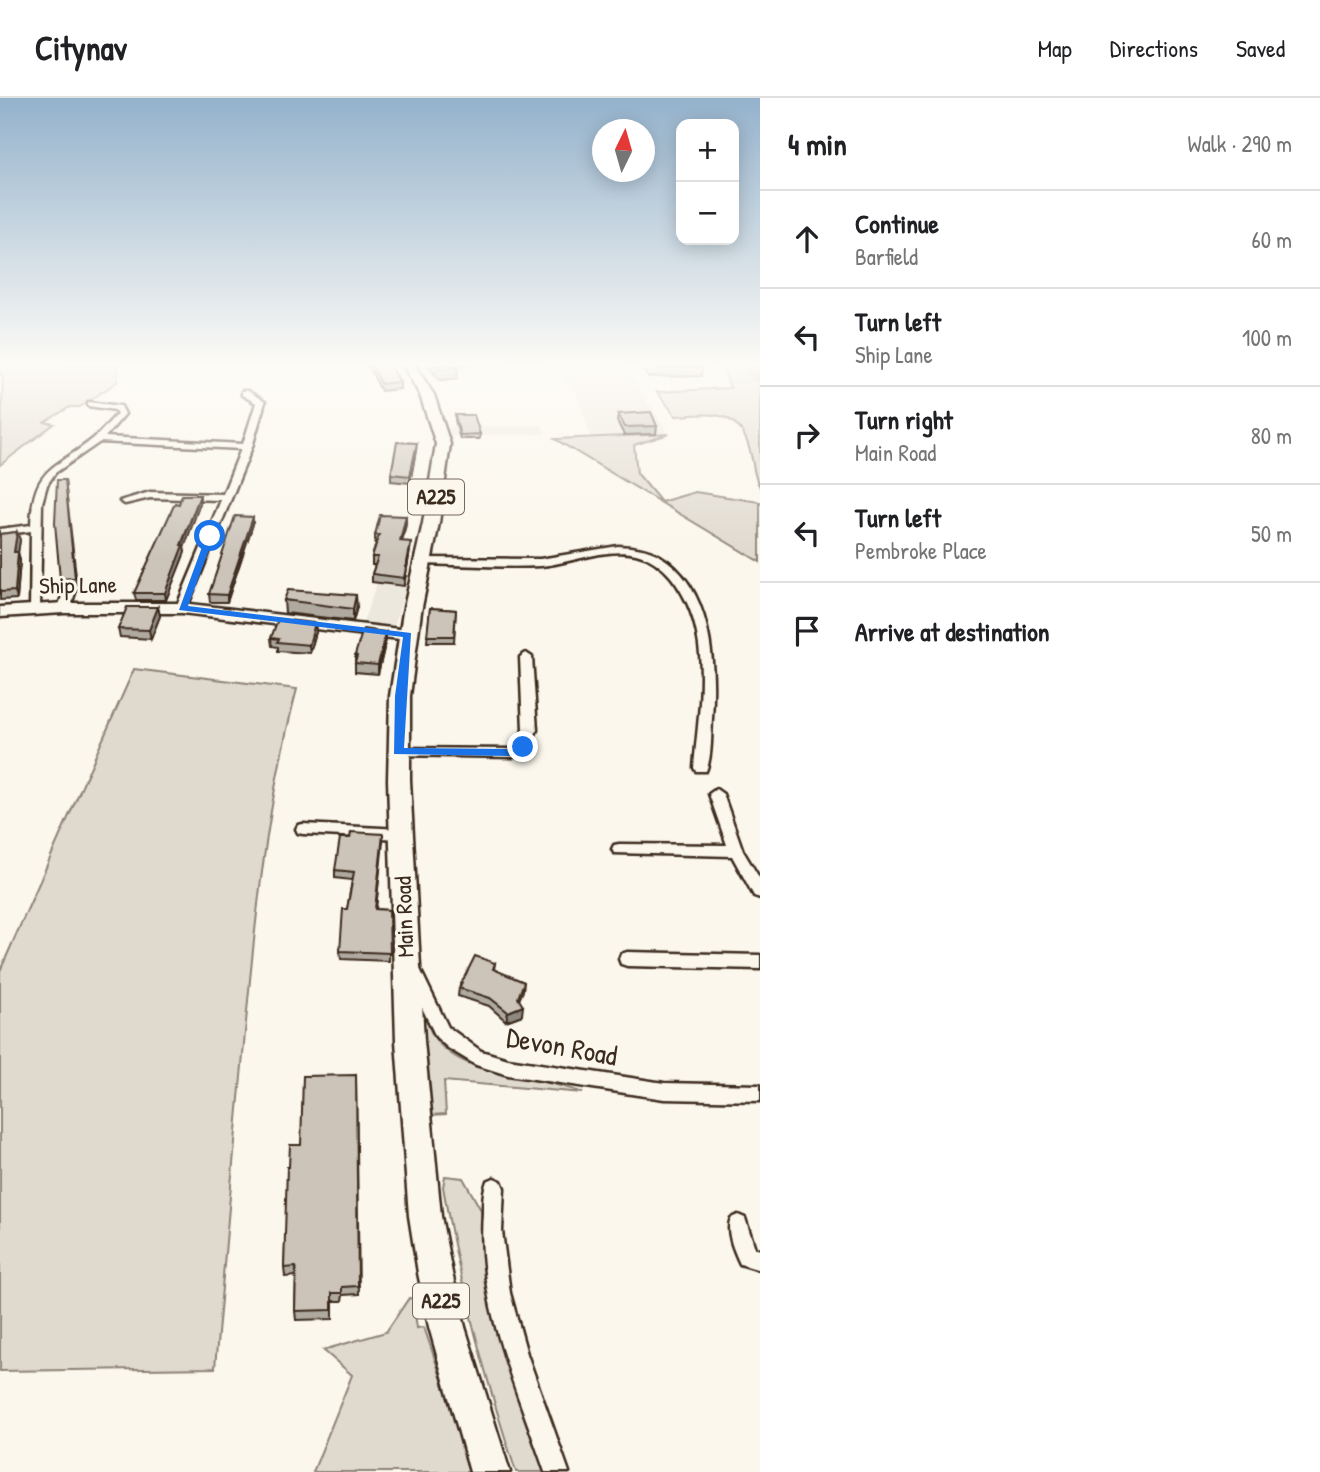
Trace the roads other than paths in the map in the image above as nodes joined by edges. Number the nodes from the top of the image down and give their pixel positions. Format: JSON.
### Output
{"nodes":[{"id":1,"x":107,"y":429,"type":"edge"},
{"id":2,"x":253,"y":429,"type":"edge"},
{"id":3,"x":438,"y":429,"type":"edge"},
{"id":4,"x":98,"y":439,"type":"junction"},
{"id":5,"x":247,"y":447,"type":"junction"},
{"id":6,"x":226,"y":497,"type":"junction"},
{"id":7,"x":125,"y":501,"type":"dead end"},
{"id":8,"x":37,"y":527,"type":"junction"},
{"id":9,"x":0,"y":532,"type":"edge"},
{"id":10,"x":423,"y":561,"type":"junction"},
{"id":11,"x":70,"y":590,"type":"dead end"},
{"id":12,"x":64,"y":608,"type":"junction"},
{"id":13,"x":182,"y":608,"type":"junction"},
{"id":14,"x":34,"y":609,"type":"junction"},
{"id":15,"x":0,"y":612,"type":"edge"},
{"id":16,"x":408,"y":635,"type":"junction"},
{"id":17,"x":526,"y":657,"type":"dead end"},
{"id":18,"x":398,"y":752,"type":"junction"},
{"id":19,"x":701,"y":768,"type":"dead end"},
{"id":20,"x":716,"y":794,"type":"dead end"},
{"id":21,"x":303,"y":829,"type":"dead end"},
{"id":22,"x":401,"y":834,"type":"junction"},
{"id":23,"x":619,"y":849,"type":"dead end"},
{"id":24,"x":736,"y":851,"type":"junction"},
{"id":25,"x":760,"y":892,"type":"edge"},
{"id":26,"x":627,"y":959,"type":"dead end"},
{"id":27,"x":406,"y":961,"type":"junction"},
{"id":28,"x":760,"y":962,"type":"edge"},
{"id":29,"x":760,"y":1093,"type":"edge"},
{"id":30,"x":494,"y":1188,"type":"dead end"},
{"id":31,"x":738,"y":1225,"type":"dead end"},
{"id":32,"x":760,"y":1259,"type":"edge"},
{"id":33,"x":490,"y":1472,"type":"edge"},
{"id":34,"x":557,"y":1472,"type":"edge"}],
"edges":[{"from":1,"to":4,"type":"street"},
{"from":2,"to":5,"type":"street"},
{"from":3,"to":10,"type":"main road","name":"Main Road","number":"A225"},
{"from":4,"to":5,"type":"street"},
{"from":4,"to":8,"type":"street"},
{"from":5,"to":6,"type":"street"},
{"from":6,"to":7,"type":"street"},
{"from":6,"to":13,"type":"street"},
{"from":8,"to":9,"type":"street"},
{"from":8,"to":14,"type":"street"},
{"from":10,"to":16,"type":"main road","name":"Main Road","number":"A225"},
{"from":10,"to":19,"type":"street"},
{"from":11,"to":12,"type":"street"},
{"from":12,"to":13,"type":"street","name":"Ship Lane"},
{"from":12,"to":14,"type":"street","name":"Ship Lane"},
{"from":13,"to":16,"type":"street","name":"Ship Lane"},
{"from":14,"to":15,"type":"street","name":"Ship Lane"},
{"from":16,"to":18,"type":"main road","name":"Main Road","number":"A225"},
{"from":17,"to":18,"type":"street"},
{"from":18,"to":22,"type":"main road","name":"Main Road","number":"A225"},
{"from":20,"to":24,"type":"street"},
{"from":21,"to":22,"type":"street"},
{"from":22,"to":27,"type":"main road","name":"Main Road","number":"A225"},
{"from":23,"to":24,"type":"street"},
{"from":24,"to":25,"type":"street"},
{"from":26,"to":28,"type":"street"},
{"from":27,"to":29,"type":"street","name":"Devon Road"},
{"from":27,"to":33,"type":"main road","name":"Main Road","number":"A225"},
{"from":30,"to":34,"type":"street"},
{"from":31,"to":32,"type":"street"}]}
